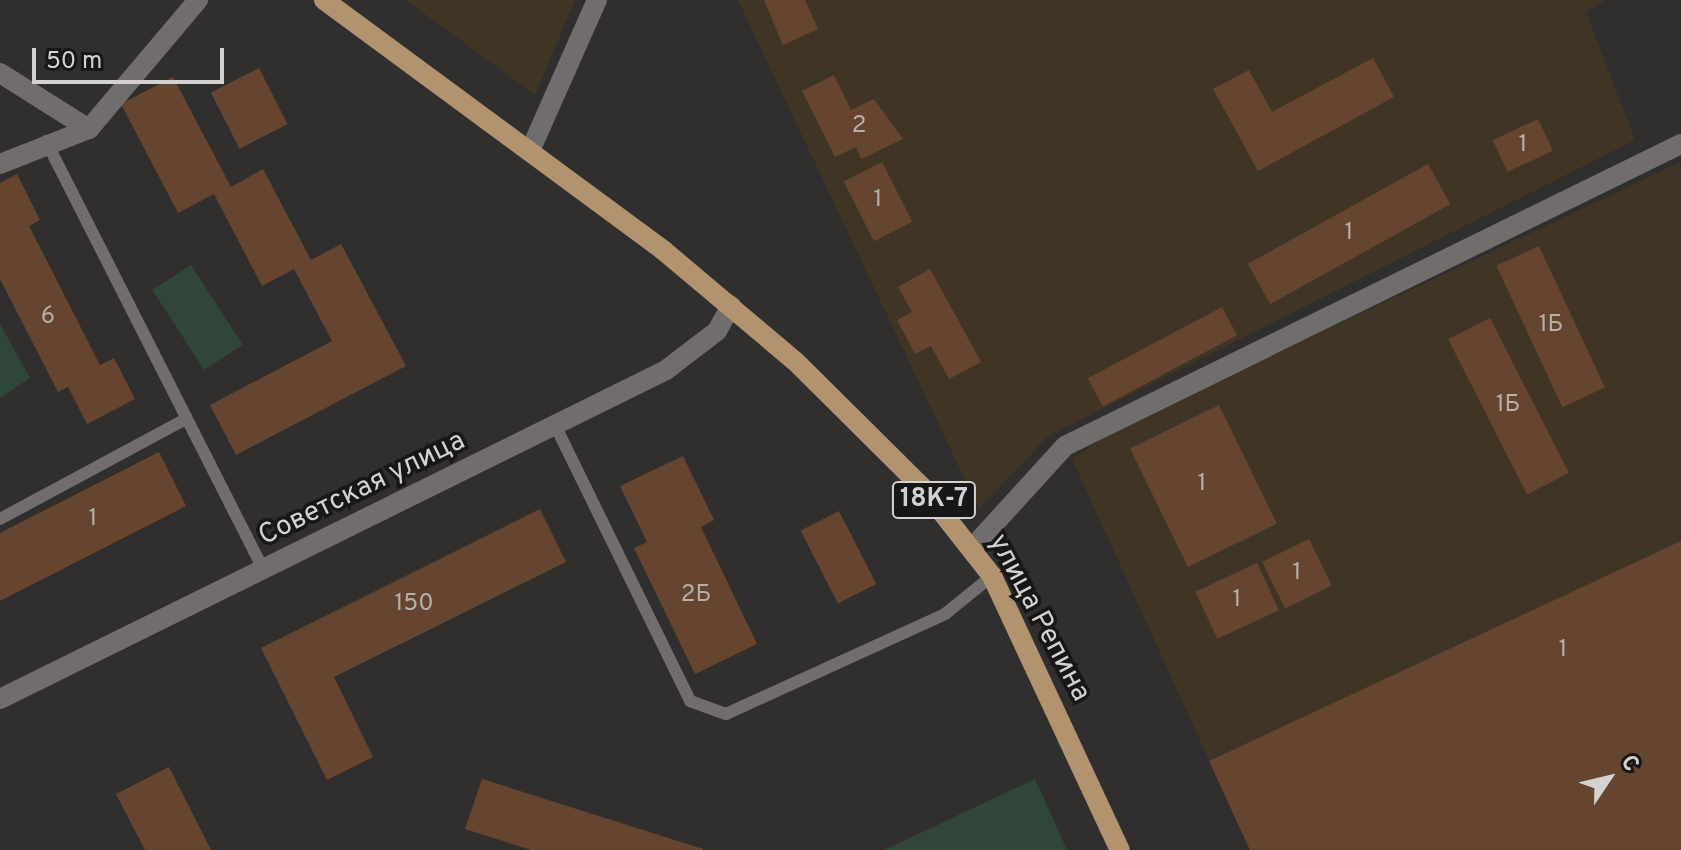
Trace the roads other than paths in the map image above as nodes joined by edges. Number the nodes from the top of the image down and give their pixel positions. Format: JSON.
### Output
{"nodes":[{"id":1,"x":198,"y":0,"type":"edge"},
{"id":2,"x":324,"y":0,"type":"edge"},
{"id":3,"x":597,"y":0,"type":"edge"},
{"id":4,"x":0,"y":73,"type":"edge"},
{"id":5,"x":89,"y":129,"type":"junction"},
{"id":6,"x":46,"y":141,"type":"junction"},
{"id":7,"x":1681,"y":144,"type":"edge"},
{"id":8,"x":530,"y":151,"type":"junction"},
{"id":9,"x":0,"y":164,"type":"edge"},
{"id":10,"x":731,"y":306,"type":"junction"},
{"id":11,"x":186,"y":419,"type":"junction"},
{"id":12,"x":555,"y":425,"type":"junction"},
{"id":13,"x":0,"y":519,"type":"edge"},
{"id":14,"x":972,"y":548,"type":"junction"},
{"id":15,"x":263,"y":569,"type":"junction"},
{"id":16,"x":992,"y":576,"type":"junction"},
{"id":17,"x":0,"y":699,"type":"edge"},
{"id":18,"x":1120,"y":850,"type":"edge"}],
"edges":[{"from":1,"to":5,"type":"street"},
{"from":2,"to":8,"type":"main road","number":"18К-7"},
{"from":3,"to":8,"type":"street"},
{"from":4,"to":5,"type":"street"},
{"from":5,"to":6,"type":"street"},
{"from":6,"to":9,"type":"street"},
{"from":6,"to":11,"type":"lane"},
{"from":7,"to":14,"type":"street"},
{"from":8,"to":10,"type":"main road","number":"18К-7"},
{"from":10,"to":12,"type":"street","name":"Советская улица"},
{"from":10,"to":14,"type":"main road","name":"улица Репина","number":"18К-7"},
{"from":11,"to":13,"type":"lane"},
{"from":11,"to":15,"type":"lane"},
{"from":12,"to":15,"type":"street","name":"Советская улица"},
{"from":12,"to":16,"type":"lane"},
{"from":14,"to":16,"type":"main road","name":"улица Репина","number":"18К-7"},
{"from":15,"to":17,"type":"street","name":"Советская улица"},
{"from":16,"to":18,"type":"main road","name":"улица Репина","number":"18К-7"}]}
